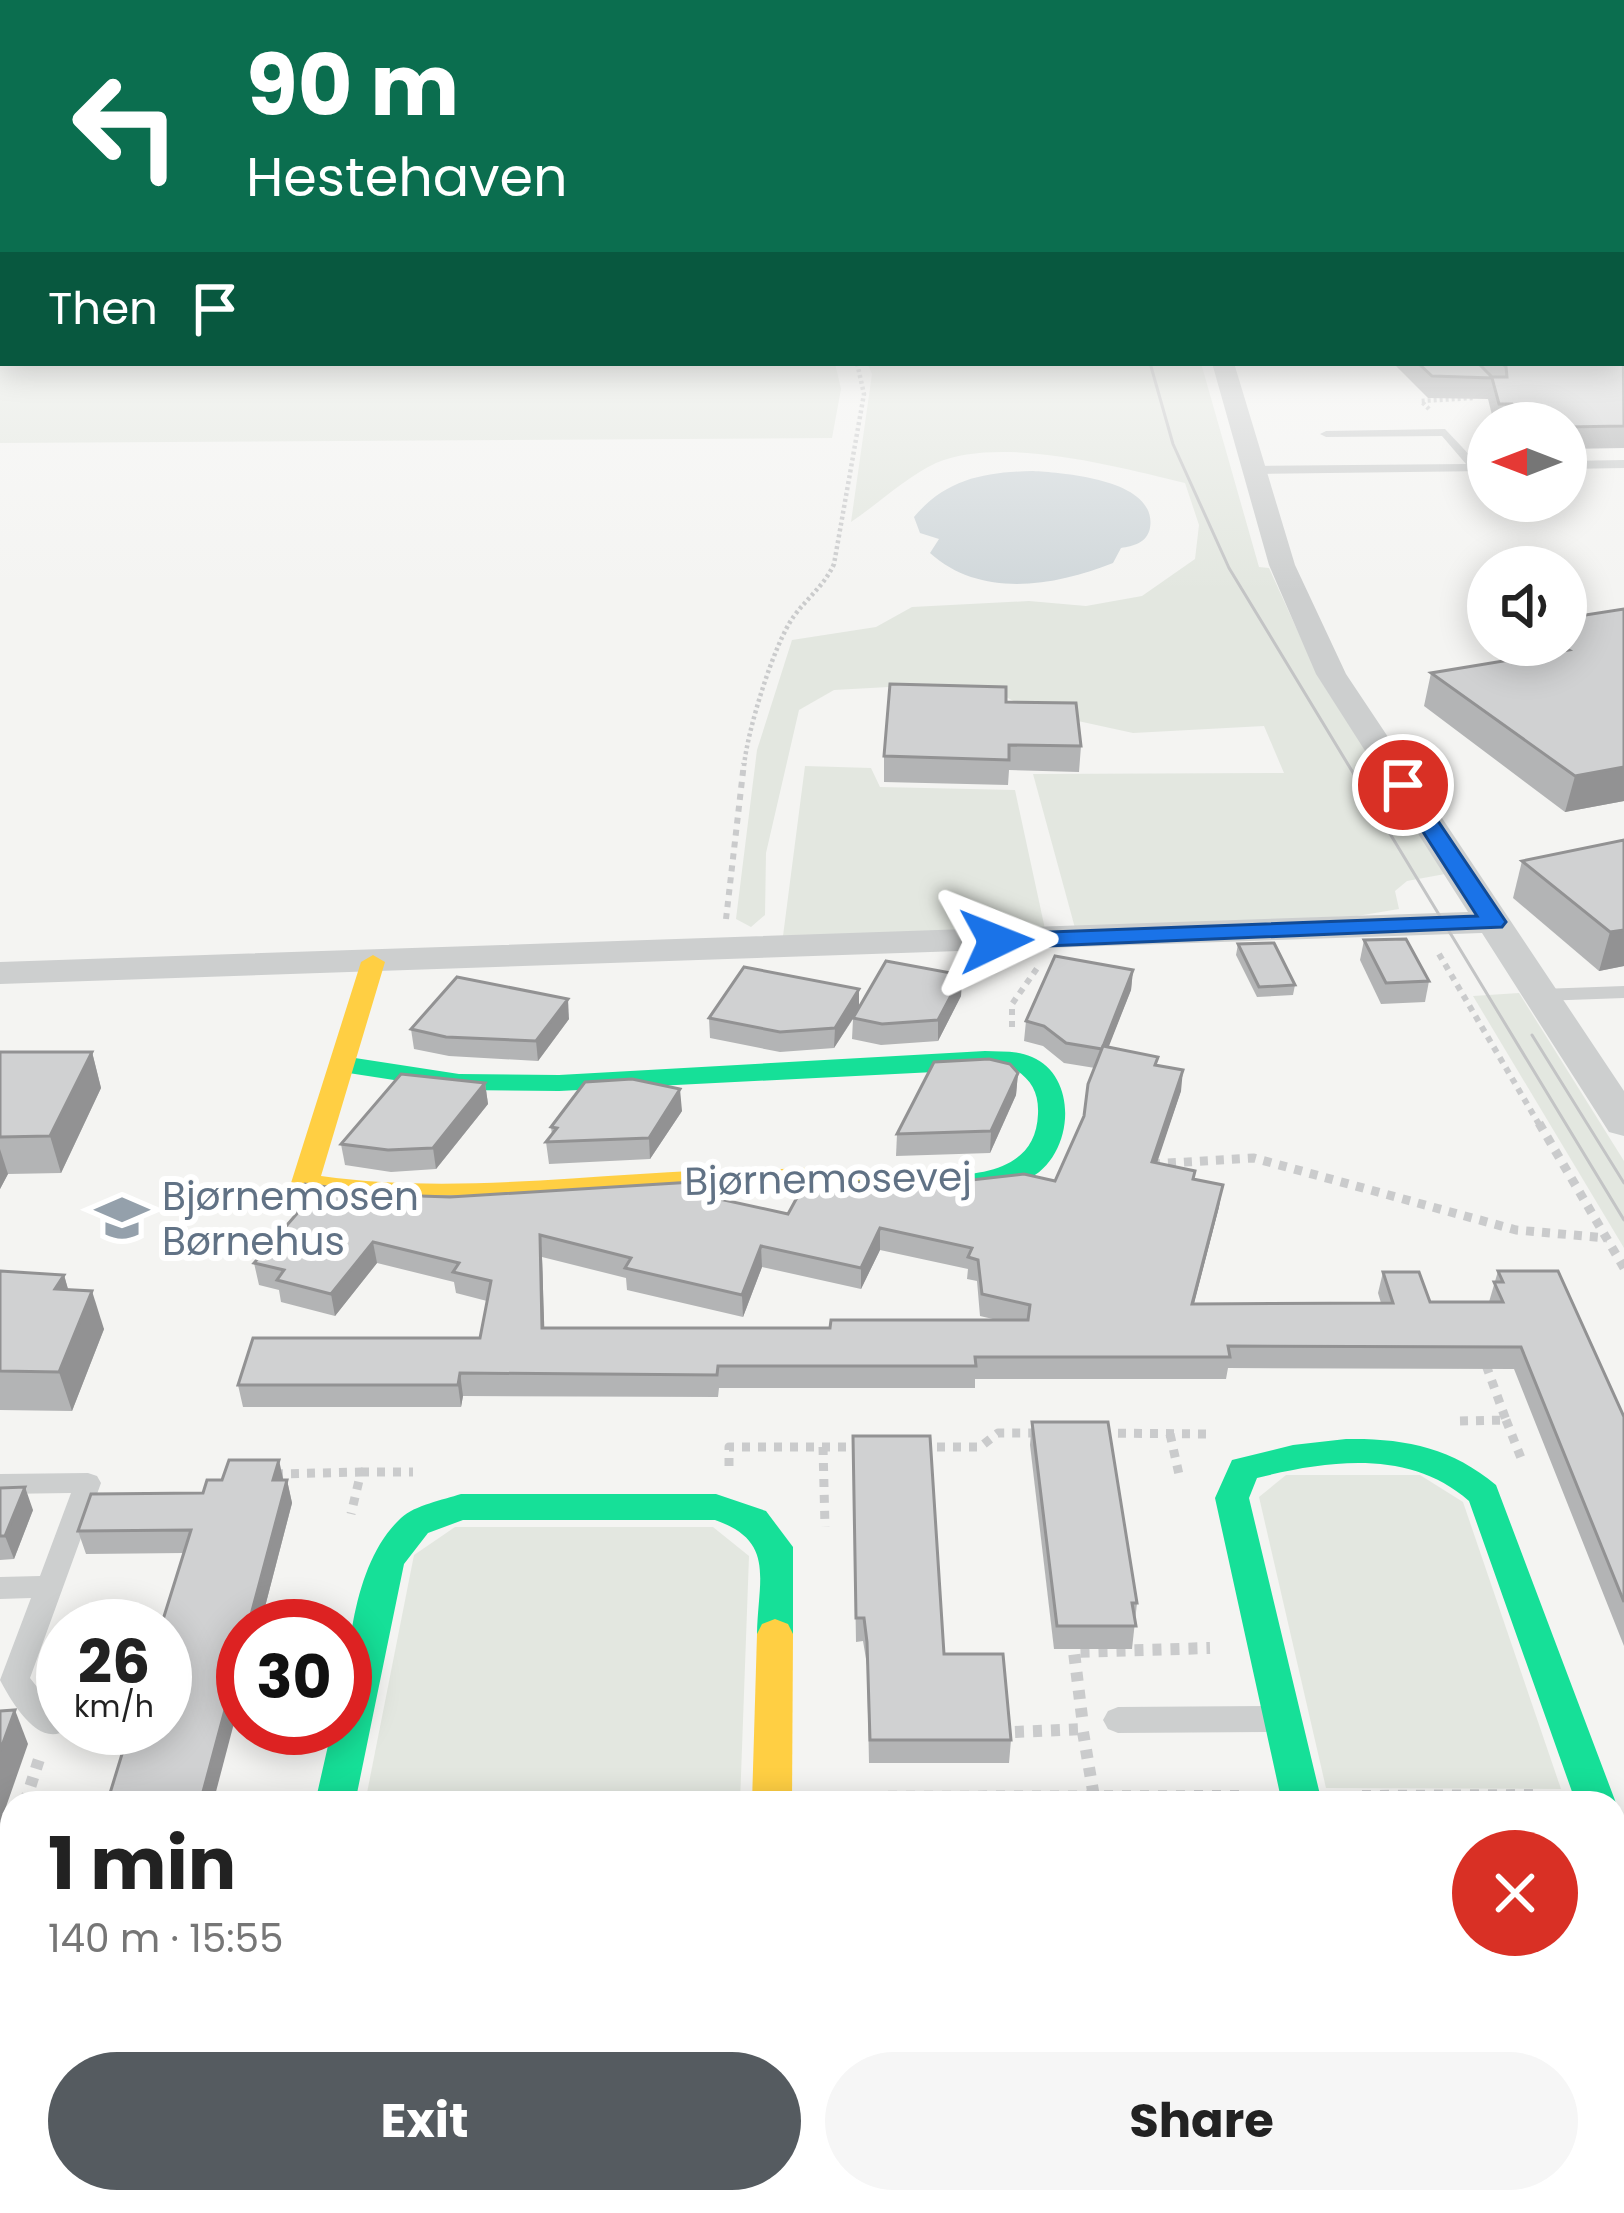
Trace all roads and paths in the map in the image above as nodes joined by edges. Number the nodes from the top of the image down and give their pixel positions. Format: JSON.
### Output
{"nodes":[{"id":1,"x":861,"y":384,"type":"edge"},
{"id":2,"x":1229,"y":384,"type":"edge"},
{"id":3,"x":1475,"y":398,"type":"edge"},
{"id":4,"x":1426,"y":412,"type":"dead end"},
{"id":5,"x":1327,"y":434,"type":"dead end"},
{"id":6,"x":1467,"y":452,"type":"edge"},
{"id":7,"x":1624,"y":464,"type":"edge"},
{"id":8,"x":1587,"y":465,"type":"edge"},
{"id":9,"x":1467,"y":467,"type":"edge"},
{"id":10,"x":1255,"y":470,"type":"junction"},
{"id":11,"x":1494,"y":922,"type":"junction"},
{"id":12,"x":1422,"y":925,"type":"junction"},
{"id":13,"x":1042,"y":940,"type":"junction"},
{"id":14,"x":722,"y":950,"type":"junction"},
{"id":15,"x":373,"y":962,"type":"junction"},
{"id":16,"x":0,"y":973,"type":"edge"},
{"id":17,"x":1624,"y":992,"type":"edge"},
{"id":18,"x":1540,"y":995,"type":"junction"},
{"id":19,"x":1023,"y":1062,"type":"junction"},
{"id":20,"x":342,"y":1064,"type":"junction"},
{"id":21,"x":1624,"y":1124,"type":"edge"},
{"id":22,"x":1147,"y":1165,"type":"edge"},
{"id":23,"x":1607,"y":1238,"type":"junction"},
{"id":24,"x":1624,"y":1268,"type":"edge"},
{"id":25,"x":1484,"y":1358,"type":"edge"},
{"id":26,"x":1456,"y":1420,"type":"dead end"},
{"id":27,"x":1063,"y":1433,"type":"edge"},
{"id":28,"x":1084,"y":1433,"type":"edge"},
{"id":29,"x":1225,"y":1433,"type":"dead end"},
{"id":30,"x":868,"y":1447,"type":"edge"},
{"id":31,"x":913,"y":1447,"type":"edge"},
{"id":32,"x":254,"y":1475,"type":"edge"},
{"id":33,"x":0,"y":1484,"type":"edge"},
{"id":34,"x":727,"y":1510,"type":"junction"},
{"id":35,"x":345,"y":1538,"type":"dead end"},
{"id":36,"x":49,"y":1587,"type":"junction"},
{"id":37,"x":0,"y":1588,"type":"edge"},
{"id":38,"x":45,"y":1599,"type":"edge"},
{"id":39,"x":36,"y":1623,"type":"edge"},
{"id":40,"x":1217,"y":1647,"type":"dead end"},
{"id":41,"x":1074,"y":1652,"type":"edge"},
{"id":42,"x":36,"y":1706,"type":"edge"},
{"id":43,"x":1285,"y":1719,"type":"junction"},
{"id":44,"x":1118,"y":1720,"type":"joint"},
{"id":45,"x":1015,"y":1732,"type":"edge"},
{"id":46,"x":40,"y":1755,"type":"edge"},
{"id":47,"x":29,"y":1791,"type":"edge"},
{"id":48,"x":338,"y":1791,"type":"edge"},
{"id":49,"x":772,"y":1791,"type":"edge"},
{"id":50,"x":1300,"y":1791,"type":"edge"},
{"id":51,"x":1592,"y":1791,"type":"edge"}],
"edges":[{"from":1,"to":14,"type":"path"},
{"from":2,"to":10,"type":"street"},
{"from":3,"to":4,"type":"path"},
{"from":5,"to":6,"type":"lane"},
{"from":7,"to":8,"type":"lane"},
{"from":9,"to":10,"type":"lane"},
{"from":10,"to":11,"type":"street"},
{"from":11,"to":12,"type":"street"},
{"from":11,"to":18,"type":"street"},
{"from":12,"to":13,"type":"street"},
{"from":12,"to":23,"type":"path"},
{"from":13,"to":14,"type":"street"},
{"from":13,"to":19,"type":"path"},
{"from":14,"to":15,"type":"street"},
{"from":15,"to":16,"type":"street"},
{"from":15,"to":20,"type":"street","name":"Bjørnemosevej"},
{"from":17,"to":18,"type":"lane"},
{"from":18,"to":21,"type":"street"},
{"from":19,"to":20,"type":"street"},
{"from":19,"to":20,"type":"street","name":"Bjørnemosevej"},
{"from":22,"to":23,"type":"path"},
{"from":23,"to":24,"type":"path"},
{"from":25,"to":26,"type":"path"},
{"from":27,"to":31,"type":"path"},
{"from":28,"to":29,"type":"path"},
{"from":30,"to":34,"type":"path"},
{"from":32,"to":35,"type":"path"},
{"from":33,"to":36,"type":"lane"},
{"from":34,"to":48,"type":"street"},
{"from":34,"to":49,"type":"street"},
{"from":36,"to":37,"type":"lane"},
{"from":36,"to":38,"type":"lane"},
{"from":39,"to":42,"type":"lane"},
{"from":40,"to":41,"type":"path"},
{"from":43,"to":44,"type":"lane"},
{"from":43,"to":50,"type":"street"},
{"from":43,"to":51,"type":"street"},
{"from":44,"to":45,"type":"path"},
{"from":46,"to":47,"type":"path"}]}
